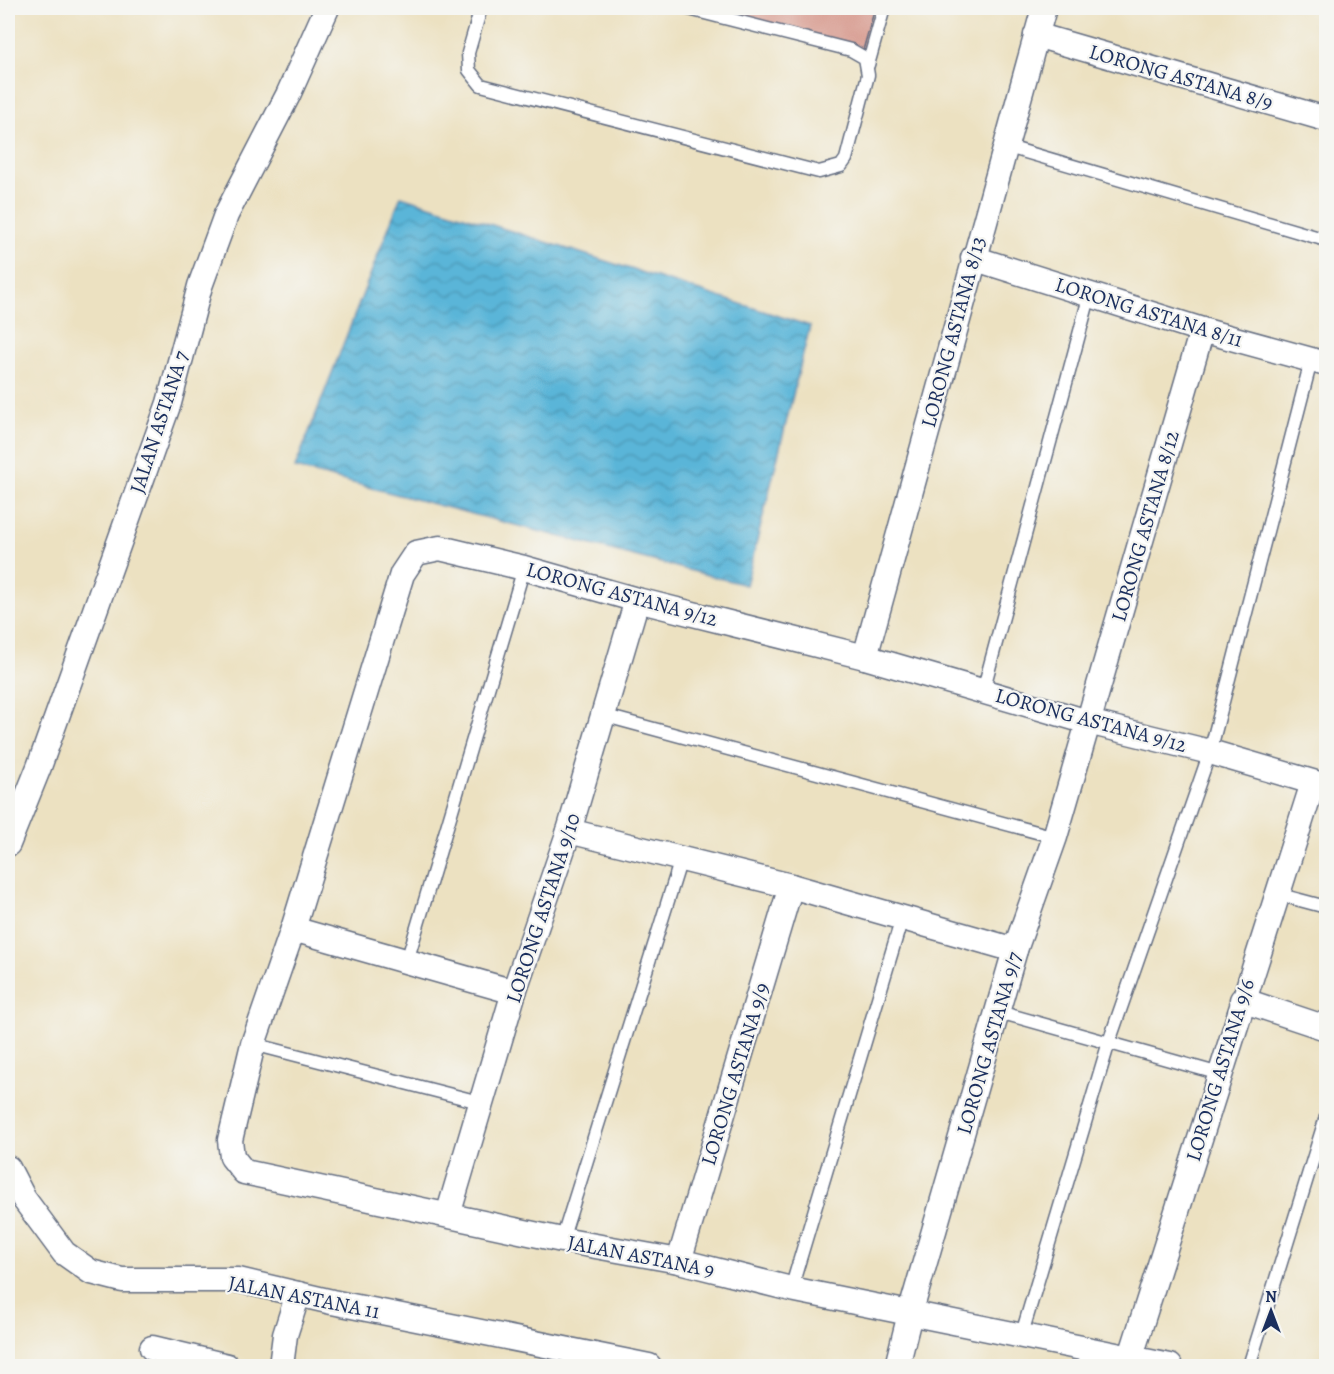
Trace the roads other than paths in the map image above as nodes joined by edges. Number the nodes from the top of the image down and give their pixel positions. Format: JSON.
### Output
{"nodes":[{"id":1,"x":327,"y":8,"type":"edge"},
{"id":2,"x":481,"y":8,"type":"edge"},
{"id":3,"x":685,"y":8,"type":"edge"},
{"id":4,"x":884,"y":8,"type":"edge"},
{"id":5,"x":1044,"y":8,"type":"edge"},
{"id":6,"x":1036,"y":35,"type":"junction"},
{"id":7,"x":868,"y":65,"type":"junction"},
{"id":8,"x":1326,"y":119,"type":"edge"},
{"id":9,"x":1005,"y":146,"type":"junction"},
{"id":10,"x":1326,"y":240,"type":"edge"},
{"id":11,"x":973,"y":258,"type":"junction"},
{"id":12,"x":1090,"y":294,"type":"junction"},
{"id":13,"x":1202,"y":330,"type":"junction"},
{"id":14,"x":1318,"y":363,"type":"edge"},
{"id":15,"x":524,"y":568,"type":"junction"},
{"id":16,"x":637,"y":600,"type":"junction"},
{"id":17,"x":865,"y":657,"type":"junction"},
{"id":18,"x":983,"y":691,"type":"junction"},
{"id":19,"x":602,"y":715,"type":"junction"},
{"id":20,"x":1088,"y":722,"type":"junction"},
{"id":21,"x":1210,"y":752,"type":"junction"},
{"id":22,"x":1320,"y":784,"type":"edge"},
{"id":23,"x":569,"y":831,"type":"junction"},
{"id":24,"x":1055,"y":837,"type":"junction"},
{"id":25,"x":8,"y":844,"type":"edge"},
{"id":26,"x":681,"y":859,"type":"junction"},
{"id":27,"x":791,"y":886,"type":"junction"},
{"id":28,"x":1277,"y":894,"type":"junction"},
{"id":29,"x":1326,"y":907,"type":"edge"},
{"id":30,"x":902,"y":918,"type":"junction"},
{"id":31,"x":293,"y":929,"type":"junction"},
{"id":32,"x":1015,"y":950,"type":"junction"},
{"id":33,"x":407,"y":961,"type":"junction"},
{"id":34,"x":514,"y":992,"type":"junction"},
{"id":35,"x":1242,"y":1000,"type":"junction"},
{"id":36,"x":999,"y":1012,"type":"junction"},
{"id":37,"x":1326,"y":1028,"type":"edge"},
{"id":38,"x":1109,"y":1042,"type":"junction"},
{"id":39,"x":254,"y":1044,"type":"junction"},
{"id":40,"x":1220,"y":1074,"type":"junction"},
{"id":41,"x":483,"y":1103,"type":"junction"},
{"id":42,"x":1326,"y":1117,"type":"edge"},
{"id":43,"x":8,"y":1168,"type":"edge"},
{"id":44,"x":448,"y":1215,"type":"junction"},
{"id":45,"x":562,"y":1240,"type":"junction"},
{"id":46,"x":679,"y":1261,"type":"junction"},
{"id":47,"x":791,"y":1289,"type":"junction"},
{"id":48,"x":298,"y":1294,"type":"junction"},
{"id":49,"x":910,"y":1314,"type":"junction"},
{"id":50,"x":1021,"y":1336,"type":"junction"},
{"id":51,"x":152,"y":1348,"type":"dead end"},
{"id":52,"x":1130,"y":1359,"type":"junction"},
{"id":53,"x":227,"y":1366,"type":"edge"},
{"id":54,"x":280,"y":1366,"type":"edge"},
{"id":55,"x":649,"y":1366,"type":"edge"},
{"id":56,"x":897,"y":1366,"type":"edge"},
{"id":57,"x":1170,"y":1366,"type":"edge"},
{"id":58,"x":1249,"y":1366,"type":"edge"}],
"edges":[{"from":1,"to":25,"type":"street","name":"JALAN ASTANA 7"},
{"from":2,"to":7,"type":"lane"},
{"from":3,"to":7,"type":"lane"},
{"from":4,"to":7,"type":"lane"},
{"from":5,"to":6,"type":"street","name":"LORONG ASTANA 8/13"},
{"from":6,"to":8,"type":"street","name":"LORONG ASTANA 8/9"},
{"from":6,"to":9,"type":"street","name":"LORONG ASTANA 8/13"},
{"from":9,"to":10,"type":"lane"},
{"from":9,"to":11,"type":"street","name":"LORONG ASTANA 8/13"},
{"from":11,"to":12,"type":"street","name":"LORONG ASTANA 8/11"},
{"from":11,"to":17,"type":"street","name":"LORONG ASTANA 8/13"},
{"from":12,"to":13,"type":"street","name":"LORONG ASTANA 8/11"},
{"from":12,"to":18,"type":"lane"},
{"from":13,"to":14,"type":"street","name":"LORONG ASTANA 8/11"},
{"from":13,"to":20,"type":"street","name":"LORONG ASTANA 8/12"},
{"from":14,"to":21,"type":"lane"},
{"from":15,"to":16,"type":"street","name":"LORONG ASTANA 9/12"},
{"from":15,"to":31,"type":"street","name":"LORONG ASTANA 9/12"},
{"from":15,"to":33,"type":"lane"},
{"from":16,"to":17,"type":"street","name":"LORONG ASTANA 9/12"},
{"from":16,"to":19,"type":"street","name":"LORONG ASTANA 9/10"},
{"from":17,"to":18,"type":"street","name":"LORONG ASTANA 9/12"},
{"from":18,"to":20,"type":"street","name":"LORONG ASTANA 9/12"},
{"from":19,"to":23,"type":"street","name":"LORONG ASTANA 9/10"},
{"from":19,"to":24,"type":"lane"},
{"from":20,"to":21,"type":"street","name":"LORONG ASTANA 9/12"},
{"from":20,"to":24,"type":"street","name":"LORONG ASTANA 9/7"},
{"from":21,"to":22,"type":"street","name":"LORONG ASTANA 9/12"},
{"from":21,"to":38,"type":"lane"},
{"from":22,"to":28,"type":"street","name":"LORONG ASTANA 9/6"},
{"from":23,"to":26,"type":"street"},
{"from":23,"to":34,"type":"street","name":"LORONG ASTANA 9/10"},
{"from":24,"to":32,"type":"street","name":"LORONG ASTANA 9/7"},
{"from":26,"to":27,"type":"street"},
{"from":26,"to":45,"type":"lane"},
{"from":27,"to":30,"type":"street"},
{"from":27,"to":46,"type":"street","name":"LORONG ASTANA 9/9"},
{"from":28,"to":29,"type":"lane"},
{"from":28,"to":35,"type":"street","name":"LORONG ASTANA 9/6"},
{"from":30,"to":32,"type":"street"},
{"from":30,"to":47,"type":"lane"},
{"from":31,"to":33,"type":"street"},
{"from":31,"to":39,"type":"street","name":"LORONG ASTANA 9/12"},
{"from":32,"to":36,"type":"street","name":"LORONG ASTANA 9/7"},
{"from":33,"to":34,"type":"street"},
{"from":34,"to":41,"type":"street","name":"LORONG ASTANA 9/10"},
{"from":35,"to":37,"type":"street"},
{"from":35,"to":40,"type":"street","name":"LORONG ASTANA 9/6"},
{"from":36,"to":38,"type":"lane"},
{"from":36,"to":49,"type":"street","name":"LORONG ASTANA 9/7"},
{"from":38,"to":40,"type":"lane"},
{"from":38,"to":50,"type":"lane"},
{"from":39,"to":41,"type":"lane"},
{"from":39,"to":44,"type":"street","name":"JALAN ASTANA 9"},
{"from":40,"to":52,"type":"street","name":"LORONG ASTANA 9/6"},
{"from":41,"to":44,"type":"street","name":"LORONG ASTANA 9/10"},
{"from":42,"to":58,"type":"lane"},
{"from":43,"to":48,"type":"street","name":"JALAN ASTANA 11"},
{"from":44,"to":45,"type":"street","name":"JALAN ASTANA 9"},
{"from":45,"to":46,"type":"street","name":"JALAN ASTANA 9"},
{"from":46,"to":47,"type":"street","name":"JALAN ASTANA 9"},
{"from":47,"to":49,"type":"street","name":"JALAN ASTANA 9"},
{"from":48,"to":54,"type":"street"},
{"from":48,"to":55,"type":"street","name":"JALAN ASTANA 11"},
{"from":49,"to":50,"type":"street","name":"JALAN ASTANA 9"},
{"from":49,"to":56,"type":"street","name":"LORONG ASTANA 9/7"},
{"from":50,"to":52,"type":"street","name":"JALAN ASTANA 9"},
{"from":51,"to":53,"type":"street"},
{"from":52,"to":57,"type":"street","name":"JALAN ASTANA 9"}]}
